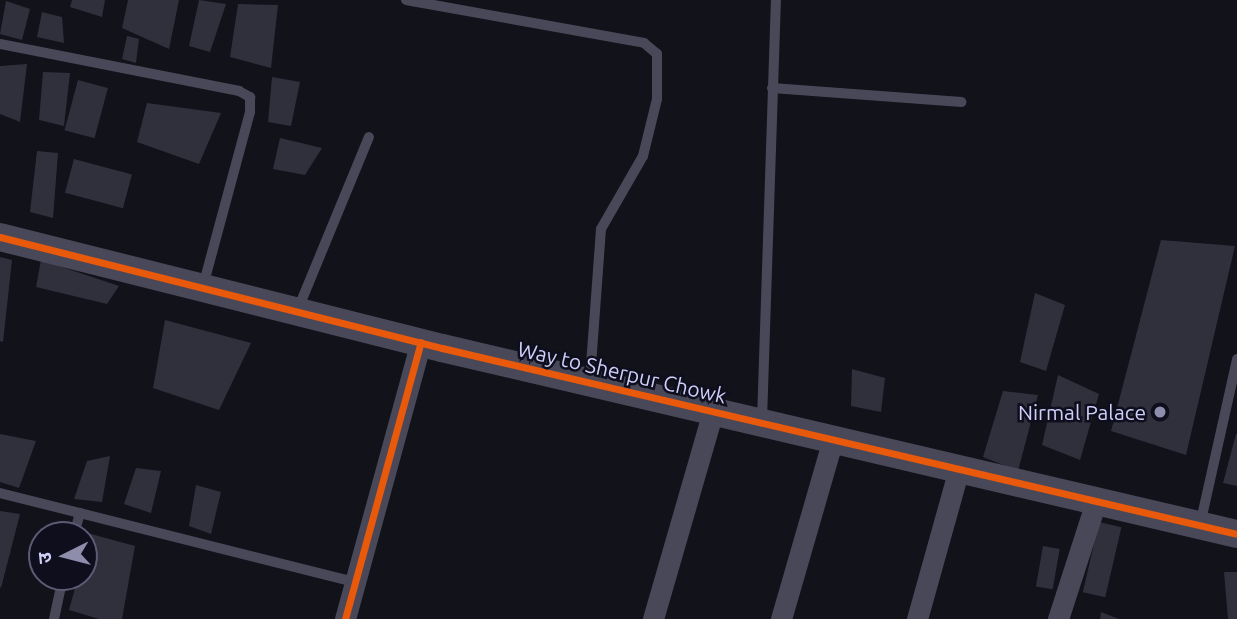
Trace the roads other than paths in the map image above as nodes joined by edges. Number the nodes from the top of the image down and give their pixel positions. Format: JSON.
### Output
{"nodes":[{"id":1,"x":406,"y":0,"type":"edge"},
{"id":2,"x":776,"y":0,"type":"edge"},
{"id":3,"x":0,"y":44,"type":"edge"},
{"id":4,"x":772,"y":88,"type":"junction"},
{"id":5,"x":961,"y":102,"type":"dead end"},
{"id":6,"x":369,"y":137,"type":"dead end"},
{"id":7,"x":0,"y":237,"type":"edge"},
{"id":8,"x":203,"y":287,"type":"junction"},
{"id":9,"x":298,"y":310,"type":"junction"},
{"id":10,"x":421,"y":342,"type":"junction"},
{"id":11,"x":1237,"y":359,"type":"edge"},
{"id":12,"x":590,"y":383,"type":"junction"},
{"id":13,"x":713,"y":411,"type":"junction"},
{"id":14,"x":762,"y":423,"type":"junction"},
{"id":15,"x":833,"y":439,"type":"junction"},
{"id":16,"x":958,"y":469,"type":"junction"},
{"id":17,"x":0,"y":493,"type":"edge"},
{"id":18,"x":1096,"y":501,"type":"junction"},
{"id":19,"x":80,"y":513,"type":"junction"},
{"id":20,"x":78,"y":521,"type":"edge"},
{"id":21,"x":1200,"y":525,"type":"junction"},
{"id":22,"x":1237,"y":534,"type":"edge"},
{"id":23,"x":355,"y":582,"type":"junction"},
{"id":24,"x":60,"y":591,"type":"edge"},
{"id":25,"x":54,"y":619,"type":"edge"},
{"id":26,"x":345,"y":619,"type":"edge"},
{"id":27,"x":653,"y":619,"type":"edge"},
{"id":28,"x":781,"y":619,"type":"edge"},
{"id":29,"x":917,"y":619,"type":"edge"},
{"id":30,"x":1058,"y":619,"type":"edge"}],
"edges":[{"from":1,"to":12,"type":"lane"},
{"from":2,"to":4,"type":"lane"},
{"from":3,"to":8,"type":"lane"},
{"from":4,"to":5,"type":"lane"},
{"from":4,"to":14,"type":"lane"},
{"from":6,"to":9,"type":"lane"},
{"from":7,"to":8,"type":"street","name":"Way to Sherpur Chowk"},
{"from":8,"to":9,"type":"street","name":"Way to Sherpur Chowk"},
{"from":9,"to":10,"type":"street","name":"Way to Sherpur Chowk"},
{"from":10,"to":12,"type":"street","name":"Way to Sherpur Chowk"},
{"from":10,"to":23,"type":"street"},
{"from":11,"to":21,"type":"lane"},
{"from":12,"to":13,"type":"street","name":"Way to Sherpur Chowk"},
{"from":13,"to":14,"type":"street","name":"Way to Sherpur Chowk"},
{"from":13,"to":27,"type":"street"},
{"from":14,"to":15,"type":"street","name":"Way to Sherpur Chowk"},
{"from":15,"to":16,"type":"street","name":"Way to Sherpur Chowk"},
{"from":15,"to":28,"type":"street"},
{"from":16,"to":18,"type":"street","name":"Way to Sherpur Chowk"},
{"from":16,"to":29,"type":"street"},
{"from":17,"to":19,"type":"lane"},
{"from":18,"to":21,"type":"street","name":"Way to Sherpur Chowk"},
{"from":18,"to":30,"type":"street"},
{"from":19,"to":20,"type":"lane"},
{"from":19,"to":23,"type":"lane"},
{"from":21,"to":22,"type":"street","name":"Way to Sherpur Chowk"},
{"from":23,"to":26,"type":"street"},
{"from":24,"to":25,"type":"lane"}]}
